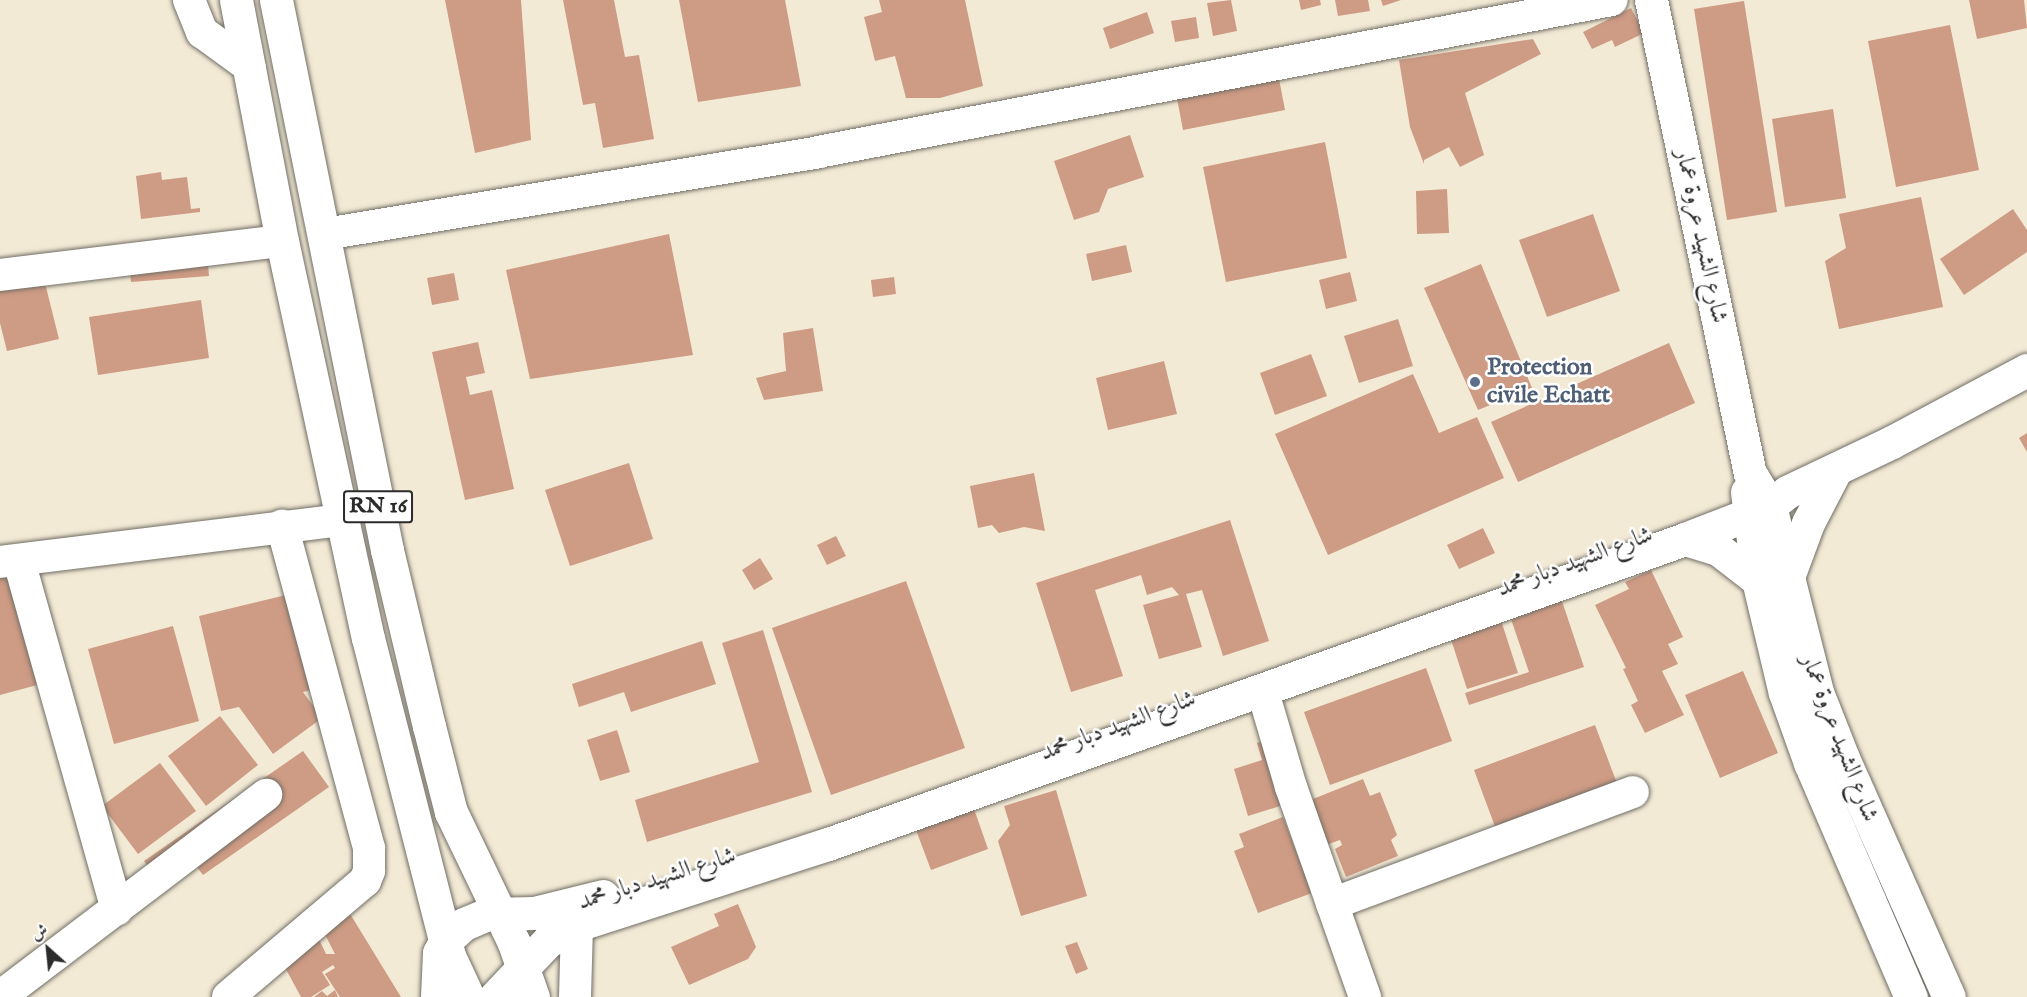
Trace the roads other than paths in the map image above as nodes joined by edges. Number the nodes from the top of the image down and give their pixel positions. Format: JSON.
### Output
{"nodes":[{"id":1,"x":189,"y":0,"type":"edge"},
{"id":2,"x":236,"y":0,"type":"edge"},
{"id":3,"x":276,"y":0,"type":"edge"},
{"id":4,"x":1611,"y":0,"type":"edge"},
{"id":5,"x":1651,"y":0,"type":"edge"},
{"id":6,"x":250,"y":67,"type":"junction"},
{"id":7,"x":325,"y":234,"type":"junction"},
{"id":8,"x":282,"y":241,"type":"junction"},
{"id":9,"x":0,"y":275,"type":"edge"},
{"id":10,"x":2027,"y":370,"type":"edge"},
{"id":11,"x":1835,"y":471,"type":"junction"},
{"id":12,"x":1761,"y":496,"type":"junction"},
{"id":13,"x":341,"y":520,"type":"junction"},
{"id":14,"x":282,"y":526,"type":"junction"},
{"id":15,"x":1685,"y":539,"type":"junction"},
{"id":16,"x":10,"y":562,"type":"edge"},
{"id":17,"x":1773,"y":579,"type":"junction"},
{"id":18,"x":1263,"y":692,"type":"junction"},
{"id":19,"x":1634,"y":792,"type":"dead end"},
{"id":20,"x":266,"y":795,"type":"dead end"},
{"id":21,"x":710,"y":873,"type":"junction"},
{"id":22,"x":1332,"y":904,"type":"junction"},
{"id":23,"x":117,"y":909,"type":"junction"},
{"id":24,"x":500,"y":914,"type":"junction"},
{"id":25,"x":577,"y":925,"type":"junction"},
{"id":26,"x":445,"y":941,"type":"junction"},
{"id":27,"x":529,"y":982,"type":"edge"},
{"id":28,"x":1944,"y":986,"type":"edge"},
{"id":29,"x":4,"y":990,"type":"edge"},
{"id":30,"x":1908,"y":996,"type":"edge"},
{"id":31,"x":228,"y":997,"type":"edge"},
{"id":32,"x":437,"y":997,"type":"edge"},
{"id":33,"x":468,"y":997,"type":"edge"},
{"id":34,"x":495,"y":997,"type":"edge"},
{"id":35,"x":575,"y":997,"type":"edge"},
{"id":36,"x":1365,"y":997,"type":"edge"}],
"edges":[{"from":1,"to":6,"type":"street"},
{"from":2,"to":6,"type":"street","number":"RN 16"},
{"from":3,"to":7,"type":"street","number":"RN 16"},
{"from":4,"to":7,"type":"street"},
{"from":5,"to":12,"type":"street","name":"شارع الشهيد عروة عمار"},
{"from":6,"to":8,"type":"street","number":"RN 16"},
{"from":7,"to":24,"type":"street","number":"RN 16"},
{"from":8,"to":9,"type":"street"},
{"from":8,"to":13,"type":"street","number":"RN 16"},
{"from":10,"to":11,"type":"street","name":"شارع الشهيد دبار محمد"},
{"from":11,"to":12,"type":"street","name":"شارع الشهيد دبار محمد"},
{"from":11,"to":17,"type":"street"},
{"from":12,"to":15,"type":"street","name":"شارع الشهيد دبار محمد"},
{"from":12,"to":17,"type":"street","name":"شارع الشهيد عروة عمار"},
{"from":12,"to":21,"type":"street","name":"شارع الشهيد دبار محمد"},
{"from":13,"to":14,"type":"street"},
{"from":13,"to":26,"type":"street","number":"RN 16"},
{"from":14,"to":16,"type":"street"},
{"from":14,"to":31,"type":"street"},
{"from":15,"to":17,"type":"street"},
{"from":15,"to":18,"type":"street","name":"شارع الشهيد دبار محمد"},
{"from":16,"to":23,"type":"street"},
{"from":17,"to":28,"type":"street","name":"شارع الشهيد عروة عمار"},
{"from":17,"to":30,"type":"street","name":"شارع الشهيد عروة عمار"},
{"from":18,"to":21,"type":"street","name":"شارع الشهيد دبار محمد"},
{"from":18,"to":22,"type":"street"},
{"from":19,"to":22,"type":"street"},
{"from":20,"to":23,"type":"street"},
{"from":21,"to":24,"type":"street","name":"شارع الشهيد دبار محمد"},
{"from":21,"to":25,"type":"street","name":"شارع الشهيد دبار محمد"},
{"from":22,"to":36,"type":"street"},
{"from":23,"to":29,"type":"street"},
{"from":24,"to":26,"type":"street","name":"شارع الشهيد دبار محمد"},
{"from":24,"to":27,"type":"street","number":"RN 16"},
{"from":25,"to":27,"type":"street","name":"شارع الشهيد دبار محمد"},
{"from":25,"to":35,"type":"street"},
{"from":26,"to":32,"type":"street"},
{"from":26,"to":33,"type":"street","number":"RN 16"},
{"from":27,"to":34,"type":"street","name":"شارع الشهيد دبار محمد"},
{"from":28,"to":30,"type":"street"}]}
